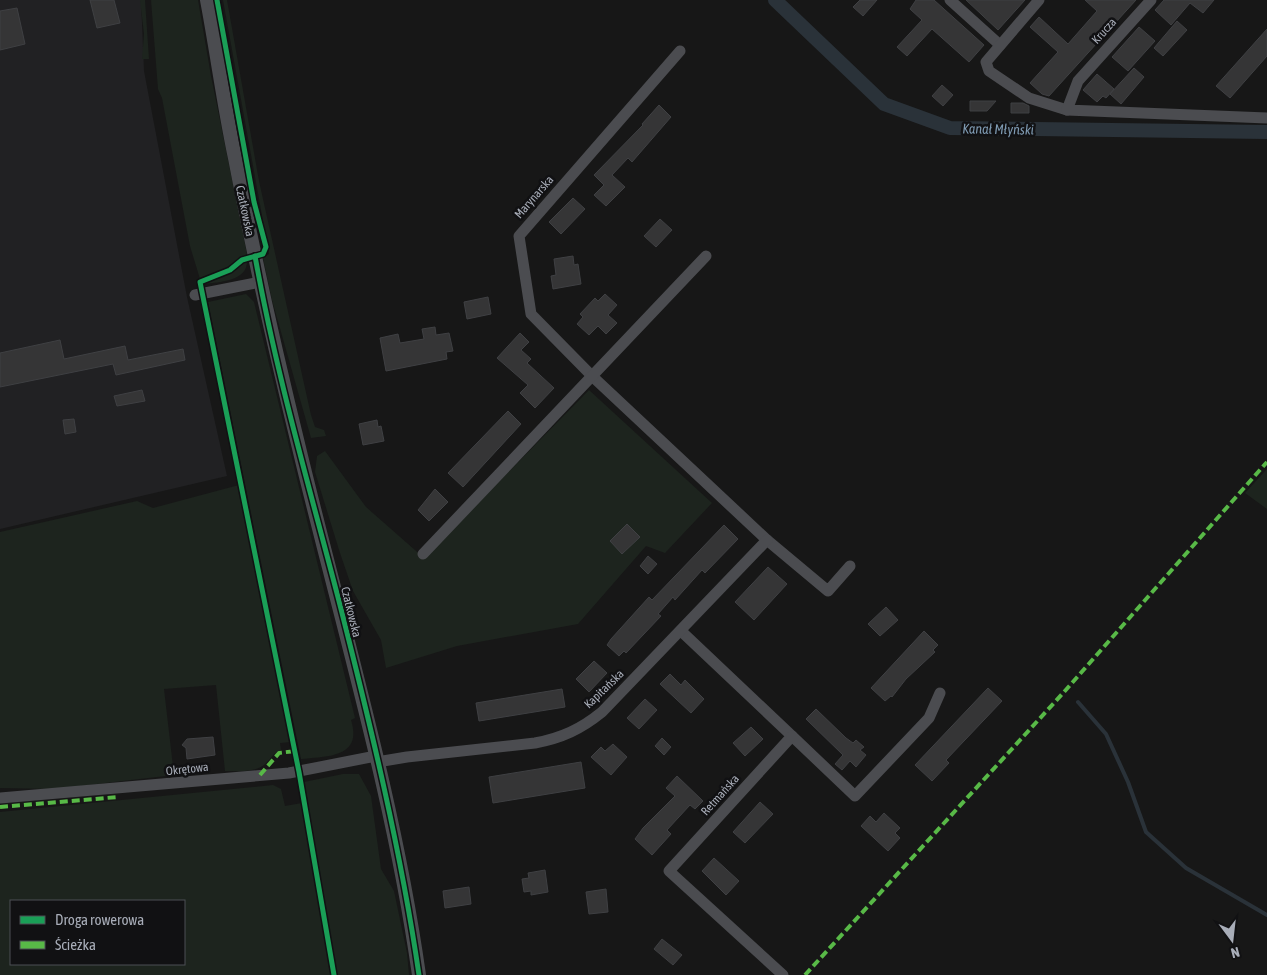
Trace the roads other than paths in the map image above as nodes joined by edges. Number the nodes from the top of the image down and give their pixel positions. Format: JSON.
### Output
{"nodes":[{"id":1,"x":207,"y":0,"type":"edge"},
{"id":2,"x":950,"y":0,"type":"edge"},
{"id":3,"x":1039,"y":0,"type":"edge"},
{"id":4,"x":1151,"y":0,"type":"edge"},
{"id":5,"x":1000,"y":45,"type":"junction"},
{"id":6,"x":680,"y":51,"type":"dead end"},
{"id":7,"x":1067,"y":110,"type":"junction"},
{"id":8,"x":1267,"y":118,"type":"edge"},
{"id":9,"x":706,"y":256,"type":"dead end"},
{"id":10,"x":260,"y":282,"type":"junction"},
{"id":11,"x":195,"y":295,"type":"dead end"},
{"id":12,"x":592,"y":376,"type":"junction"},
{"id":13,"x":767,"y":540,"type":"junction"},
{"id":14,"x":423,"y":554,"type":"dead end"},
{"id":15,"x":850,"y":566,"type":"dead end"},
{"id":16,"x":680,"y":631,"type":"junction"},
{"id":17,"x":940,"y":692,"type":"dead end"},
{"id":18,"x":792,"y":736,"type":"junction"},
{"id":19,"x":377,"y":759,"type":"junction"},
{"id":20,"x":0,"y":798,"type":"edge"},
{"id":21,"x":419,"y":975,"type":"edge"},
{"id":22,"x":783,"y":975,"type":"edge"}],
"edges":[{"from":1,"to":10,"type":"street","name":"Czatkowska"},
{"from":2,"to":5,"type":"street"},
{"from":3,"to":5,"type":"street"},
{"from":4,"to":7,"type":"street","name":"Krucza"},
{"from":5,"to":7,"type":"street"},
{"from":6,"to":12,"type":"street","name":"Marynarska"},
{"from":7,"to":8,"type":"street"},
{"from":9,"to":12,"type":"street"},
{"from":10,"to":11,"type":"street"},
{"from":10,"to":19,"type":"street","name":"Czatkowska"},
{"from":12,"to":13,"type":"street"},
{"from":12,"to":14,"type":"street"},
{"from":13,"to":15,"type":"street"},
{"from":13,"to":16,"type":"street","name":"Kapitańska"},
{"from":16,"to":18,"type":"street"},
{"from":16,"to":19,"type":"street","name":"Kapitańska"},
{"from":17,"to":18,"type":"street"},
{"from":18,"to":22,"type":"street","name":"Retmańska"},
{"from":19,"to":20,"type":"street","name":"Okrętowa"},
{"from":19,"to":21,"type":"street","name":"Czatkowska"}]}
